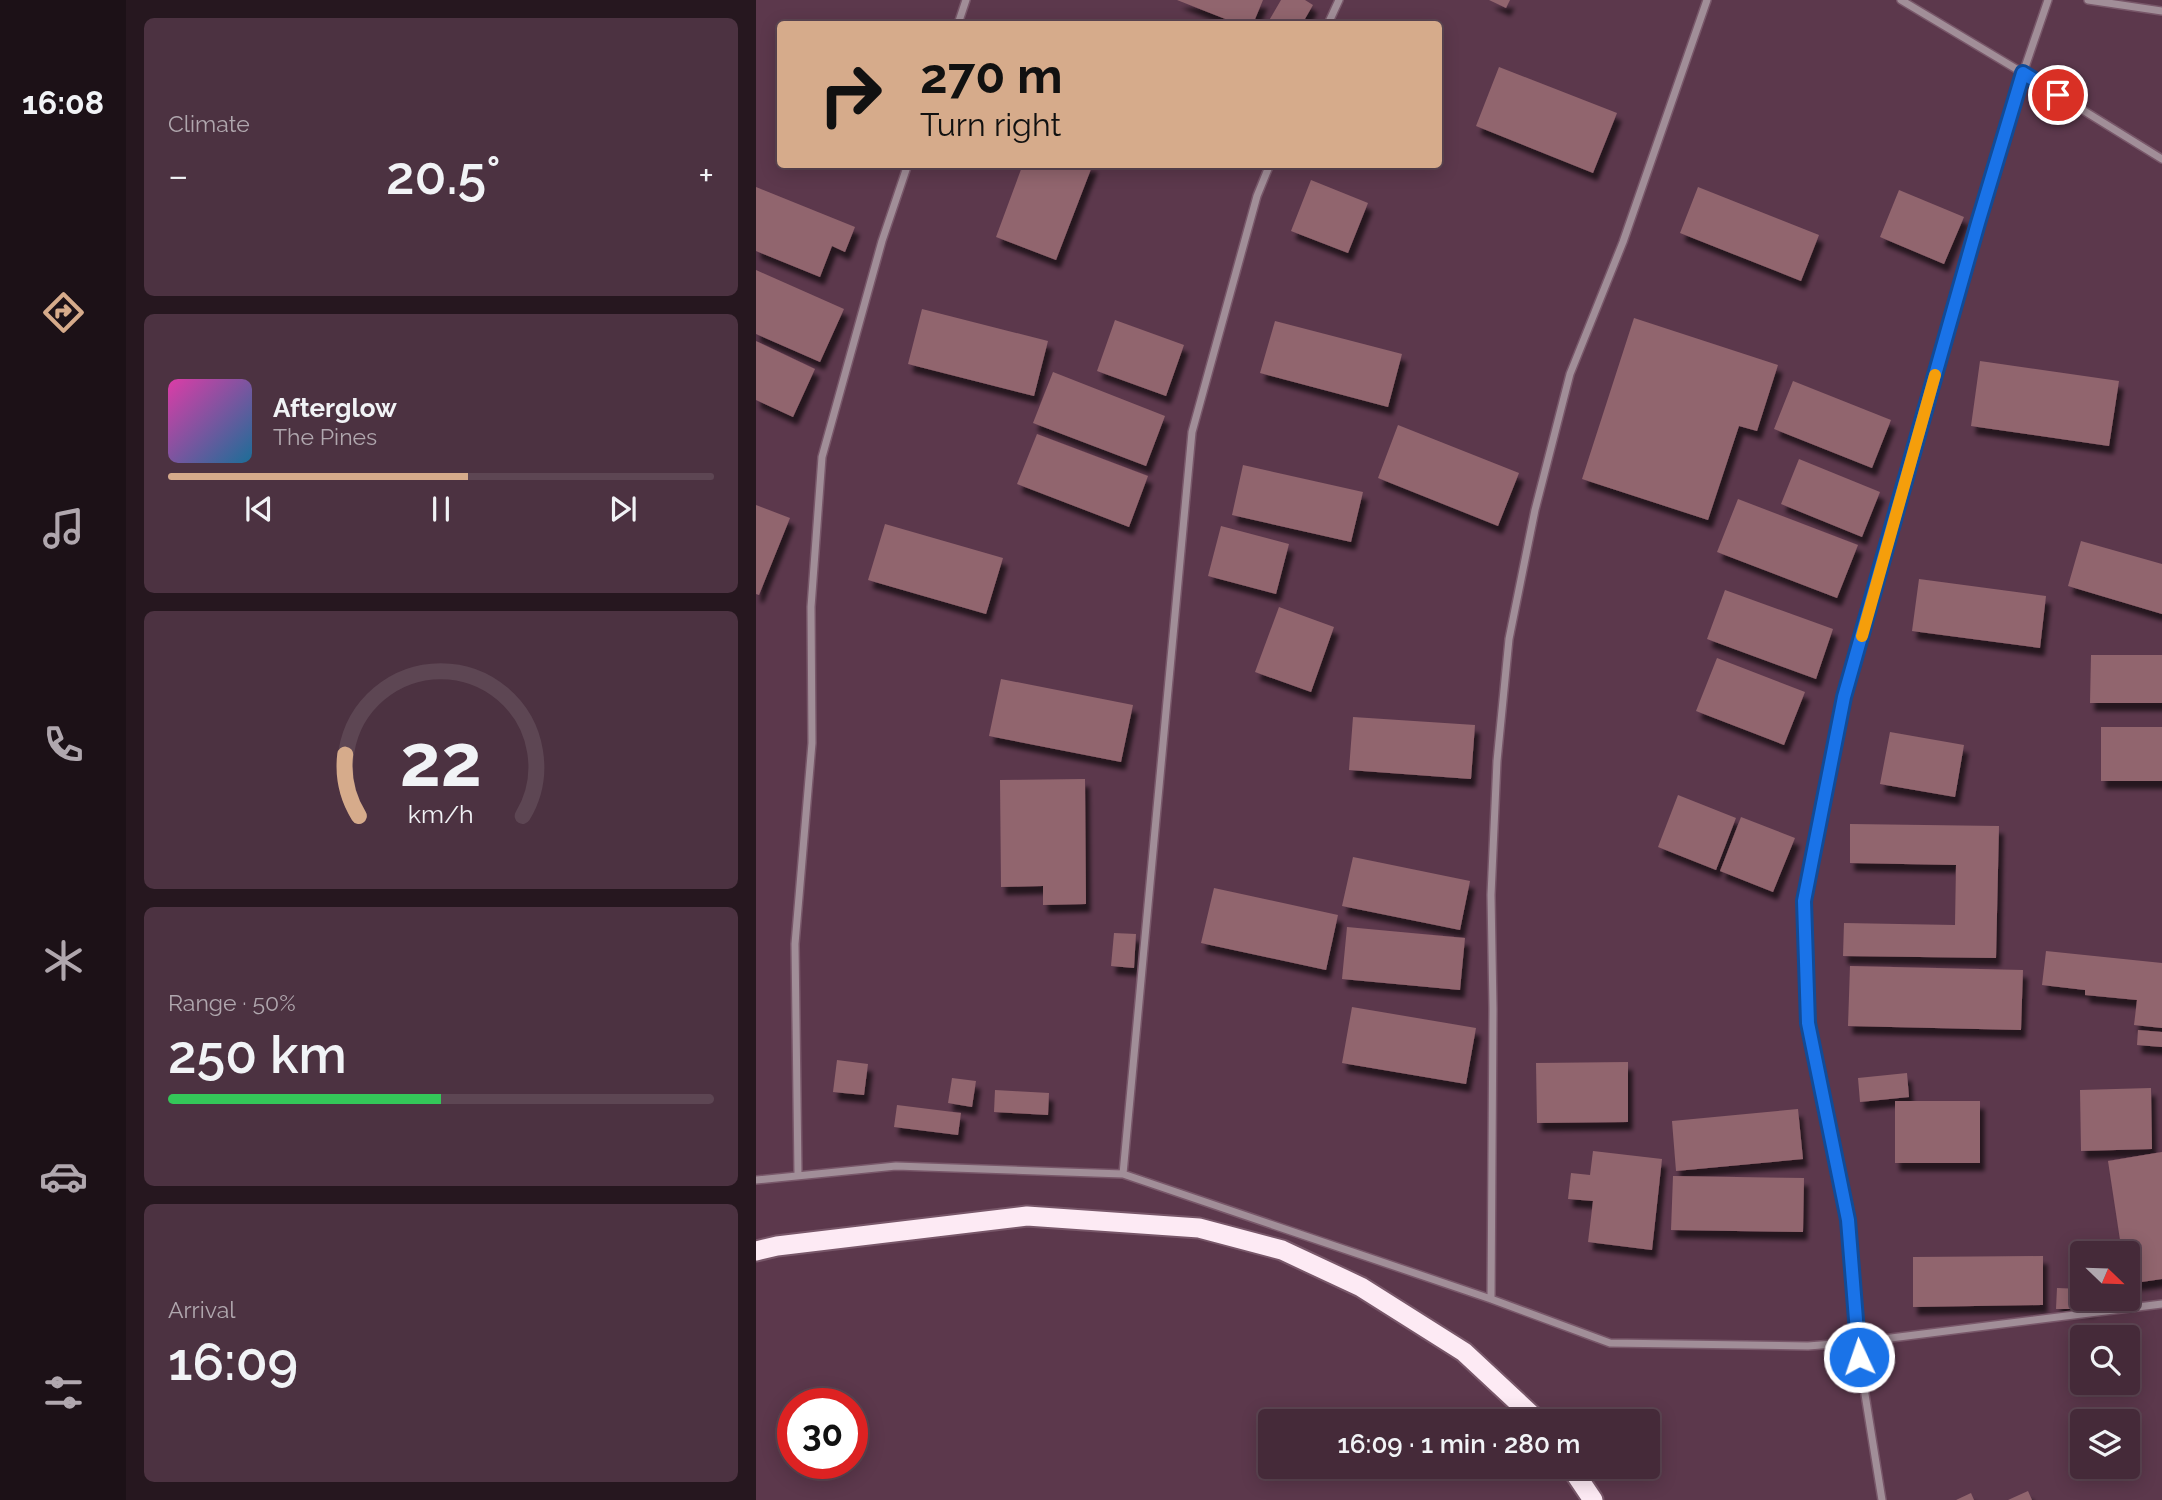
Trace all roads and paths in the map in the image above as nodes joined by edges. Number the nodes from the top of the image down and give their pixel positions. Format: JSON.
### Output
{"nodes":[{"id":1,"x":966,"y":0,"type":"edge"},
{"id":2,"x":1339,"y":0,"type":"edge"},
{"id":3,"x":1707,"y":0,"type":"edge"},
{"id":4,"x":1900,"y":0,"type":"edge"},
{"id":5,"x":2048,"y":0,"type":"edge"},
{"id":6,"x":2088,"y":0,"type":"edge"},
{"id":7,"x":2162,"y":10,"type":"edge"},
{"id":8,"x":959,"y":21,"type":"edge"},
{"id":9,"x":1329,"y":21,"type":"edge"},
{"id":10,"x":2023,"y":73,"type":"junction"},
{"id":11,"x":2162,"y":159,"type":"edge"},
{"id":12,"x":907,"y":168,"type":"edge"},
{"id":13,"x":1268,"y":168,"type":"edge"},
{"id":14,"x":798,"y":1174,"type":"junction"},
{"id":15,"x":1123,"y":1174,"type":"junction"},
{"id":16,"x":756,"y":1180,"type":"edge"},
{"id":17,"x":756,"y":1251,"type":"edge"},
{"id":18,"x":1491,"y":1299,"type":"junction"},
{"id":19,"x":2162,"y":1304,"type":"edge"},
{"id":20,"x":1859,"y":1342,"type":"junction"},
{"id":21,"x":1525,"y":1409,"type":"edge"},
{"id":22,"x":1579,"y":1479,"type":"edge"},
{"id":23,"x":1593,"y":1500,"type":"edge"},
{"id":24,"x":1882,"y":1500,"type":"edge"}],
"edges":[{"from":1,"to":8,"type":"street"},
{"from":2,"to":9,"type":"street"},
{"from":3,"to":18,"type":"street"},
{"from":4,"to":10,"type":"street"},
{"from":5,"to":10,"type":"street"},
{"from":6,"to":7,"type":"street"},
{"from":10,"to":11,"type":"street"},
{"from":10,"to":20,"type":"street"},
{"from":12,"to":14,"type":"street"},
{"from":13,"to":15,"type":"street"},
{"from":14,"to":15,"type":"street"},
{"from":14,"to":16,"type":"street"},
{"from":15,"to":18,"type":"street"},
{"from":17,"to":21,"type":"highway"},
{"from":18,"to":20,"type":"street"},
{"from":19,"to":20,"type":"street"},
{"from":20,"to":24,"type":"street"},
{"from":22,"to":23,"type":"highway"}]}
